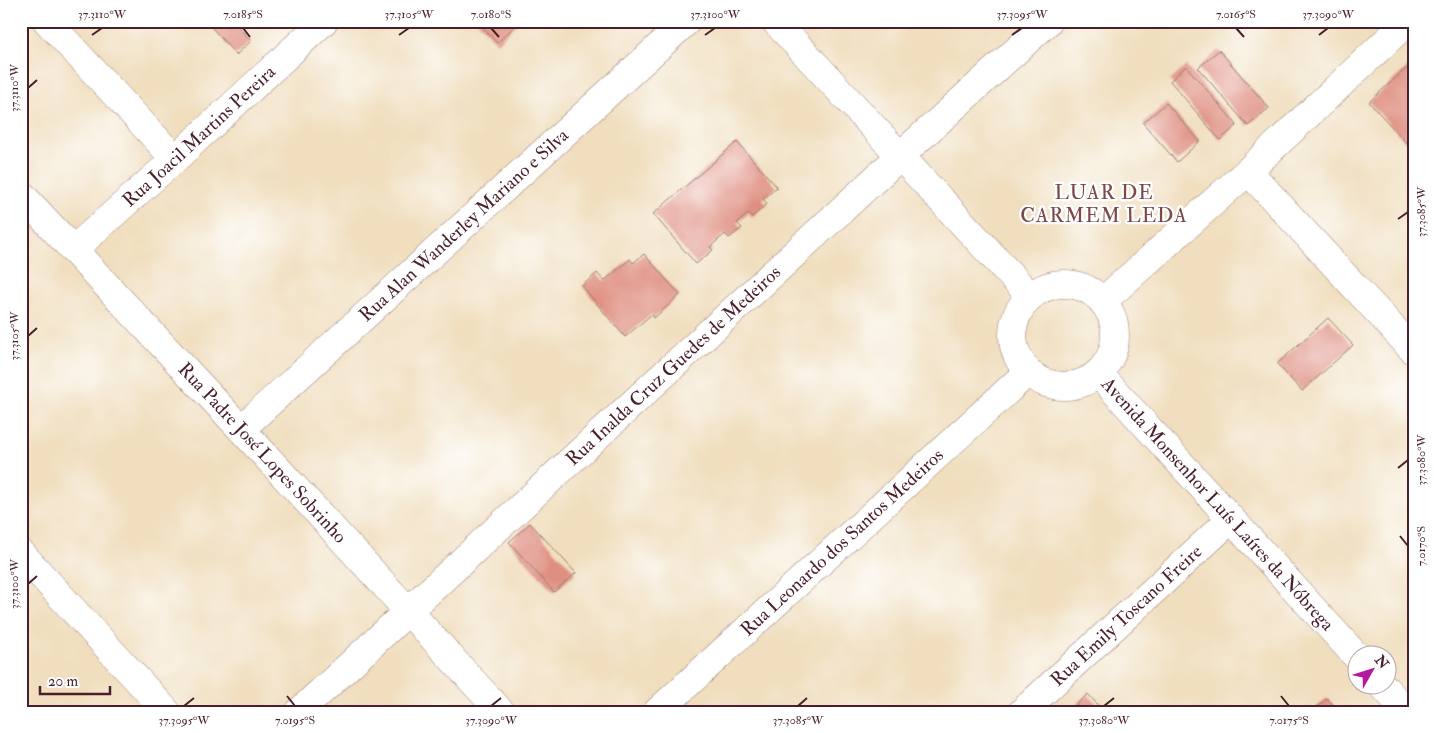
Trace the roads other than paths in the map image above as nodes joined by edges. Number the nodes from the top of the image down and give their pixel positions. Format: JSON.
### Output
{"nodes":[{"id":1,"x":47,"y":21,"type":"edge"},
{"id":2,"x":324,"y":21,"type":"edge"},
{"id":3,"x":687,"y":21,"type":"edge"},
{"id":4,"x":775,"y":21,"type":"edge"},
{"id":5,"x":1049,"y":21,"type":"edge"},
{"id":6,"x":1408,"y":21,"type":"edge"},
{"id":7,"x":900,"y":156,"type":"junction"},
{"id":8,"x":175,"y":159,"type":"junction"},
{"id":9,"x":1248,"y":171,"type":"junction"},
{"id":10,"x":21,"y":194,"type":"edge"},
{"id":11,"x":73,"y":250,"type":"junction"},
{"id":12,"x":1030,"y":296,"type":"junction"},
{"id":13,"x":1103,"y":301,"type":"junction"},
{"id":14,"x":1414,"y":351,"type":"edge"},
{"id":15,"x":1028,"y":372,"type":"junction"},
{"id":16,"x":1098,"y":374,"type":"junction"},
{"id":17,"x":242,"y":429,"type":"junction"},
{"id":18,"x":1231,"y":519,"type":"junction"},
{"id":19,"x":21,"y":553,"type":"edge"},
{"id":20,"x":408,"y":611,"type":"junction"},
{"id":21,"x":1348,"y":647,"type":"edge"},
{"id":22,"x":167,"y":712,"type":"edge"},
{"id":23,"x":299,"y":712,"type":"edge"},
{"id":24,"x":501,"y":712,"type":"edge"},
{"id":25,"x":656,"y":712,"type":"edge"},
{"id":26,"x":1022,"y":712,"type":"edge"}],
"edges":[{"from":1,"to":8,"type":"street"},
{"from":2,"to":8,"type":"street","name":"Rua Joacil Martins Pereira"},
{"from":3,"to":17,"type":"street","name":"Rua Alan Wanderley Mariano e Silva"},
{"from":4,"to":7,"type":"street"},
{"from":5,"to":7,"type":"street","name":"Rua Inalda Cruz Guedes de Medeiros"},
{"from":6,"to":9,"type":"street"},
{"from":7,"to":12,"type":"street"},
{"from":7,"to":20,"type":"street","name":"Rua Inalda Cruz Guedes de Medeiros"},
{"from":8,"to":11,"type":"street","name":"Rua Joacil Martins Pereira"},
{"from":9,"to":13,"type":"street"},
{"from":9,"to":14,"type":"street"},
{"from":10,"to":11,"type":"street","name":"Rua Padre José Lopes Sobrinho"},
{"from":11,"to":17,"type":"street","name":"Rua Padre José Lopes Sobrinho"},
{"from":12,"to":13,"type":"street","name":"Avenida Monsenhor Luís Laíres da Nóbrega"},
{"from":12,"to":15,"type":"street","name":"Avenida Monsenhor Luís Laíres da Nóbrega"},
{"from":13,"to":16,"type":"street","name":"Avenida Monsenhor Luís Laíres da Nóbrega"},
{"from":15,"to":16,"type":"street","name":"Avenida Monsenhor Luís Laíres da Nóbrega"},
{"from":15,"to":25,"type":"street","name":"Rua Leonardo dos Santos Medeiros"},
{"from":16,"to":18,"type":"street","name":"Avenida Monsenhor Luís Laíres da Nóbrega"},
{"from":17,"to":20,"type":"street","name":"Rua Padre José Lopes Sobrinho"},
{"from":18,"to":21,"type":"street","name":"Avenida Monsenhor Luís Laíres da Nóbrega"},
{"from":18,"to":26,"type":"street","name":"Rua Emily Toscano Freire"},
{"from":19,"to":22,"type":"street"},
{"from":20,"to":23,"type":"street","name":"Rua Inalda Cruz Guedes de Medeiros"},
{"from":20,"to":24,"type":"street","name":"Rua Padre José Lopes Sobrinho"}]}
